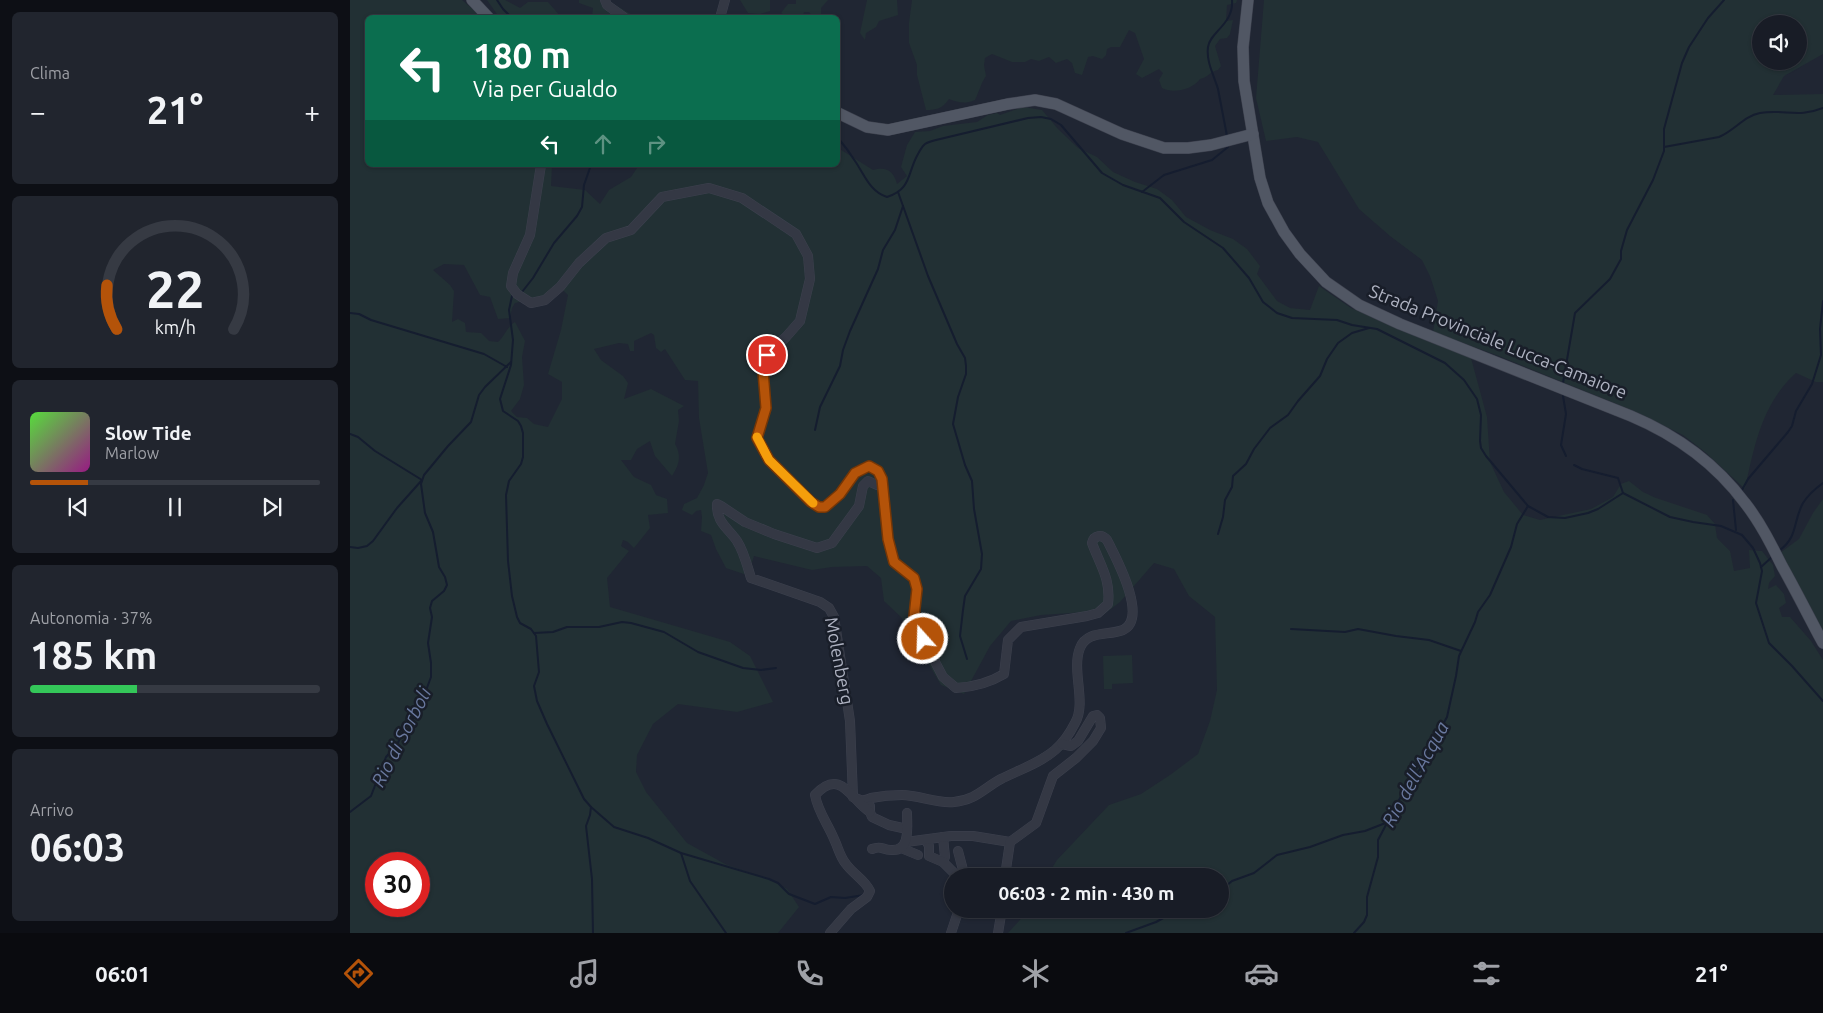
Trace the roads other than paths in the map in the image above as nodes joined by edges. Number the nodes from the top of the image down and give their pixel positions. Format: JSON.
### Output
{"nodes":[{"id":1,"x":472,"y":0,"type":"edge"},
{"id":2,"x":605,"y":0,"type":"edge"},
{"id":3,"x":725,"y":0,"type":"edge"},
{"id":4,"x":1248,"y":0,"type":"edge"},
{"id":5,"x":486,"y":15,"type":"edge"},
{"id":6,"x":621,"y":15,"type":"edge"},
{"id":7,"x":721,"y":15,"type":"edge"},
{"id":8,"x":840,"y":114,"type":"edge"},
{"id":9,"x":1253,"y":134,"type":"junction"},
{"id":10,"x":541,"y":167,"type":"edge"},
{"id":11,"x":882,"y":479,"type":"junction"},
{"id":12,"x":1810,"y":618,"type":"junction"},
{"id":13,"x":1823,"y":625,"type":"edge"},
{"id":14,"x":1823,"y":643,"type":"edge"},
{"id":15,"x":1062,"y":744,"type":"junction"},
{"id":16,"x":853,"y":797,"type":"junction"},
{"id":17,"x":870,"y":798,"type":"junction"},
{"id":18,"x":870,"y":812,"type":"junction"},
{"id":19,"x":907,"y":813,"type":"dead end"},
{"id":20,"x":907,"y":829,"type":"junction"},
{"id":21,"x":943,"y":837,"type":"junction"},
{"id":22,"x":926,"y":840,"type":"junction"},
{"id":23,"x":1010,"y":842,"type":"junction"},
{"id":24,"x":904,"y":845,"type":"junction"},
{"id":25,"x":872,"y":849,"type":"dead end"},
{"id":26,"x":958,"y":851,"type":"dead end"},
{"id":27,"x":925,"y":855,"type":"junction"},
{"id":28,"x":943,"y":862,"type":"junction"},
{"id":29,"x":949,"y":868,"type":"edge"},
{"id":30,"x":962,"y":868,"type":"edge"},
{"id":31,"x":1006,"y":868,"type":"edge"},
{"id":32,"x":957,"y":918,"type":"edge"},
{"id":33,"x":1000,"y":918,"type":"edge"},
{"id":34,"x":830,"y":933,"type":"edge"},
{"id":35,"x":951,"y":933,"type":"edge"},
{"id":36,"x":998,"y":933,"type":"edge"}],
"edges":[{"from":1,"to":5,"type":"main road"},
{"from":2,"to":6,"type":"street"},
{"from":3,"to":7,"type":"street"},
{"from":4,"to":9,"type":"main road","name":"Strada Provinciale Lucca-Camaiore"},
{"from":8,"to":9,"type":"main road"},
{"from":9,"to":12,"type":"main road","name":"Strada Provinciale Lucca-Camaiore"},
{"from":10,"to":11,"type":"street"},
{"from":11,"to":15,"type":"street"},
{"from":11,"to":16,"type":"street","name":"Molenberg"},
{"from":12,"to":13,"type":"street"},
{"from":12,"to":14,"type":"main road","name":"Strada Provinciale Lucca-Camaiore"},
{"from":15,"to":17,"type":"street"},
{"from":15,"to":23,"type":"street"},
{"from":16,"to":17,"type":"street"},
{"from":16,"to":18,"type":"street"},
{"from":16,"to":34,"type":"street"},
{"from":17,"to":18,"type":"street"},
{"from":18,"to":20,"type":"street"},
{"from":19,"to":20,"type":"street"},
{"from":20,"to":24,"type":"street"},
{"from":21,"to":22,"type":"street"},
{"from":21,"to":23,"type":"street"},
{"from":21,"to":28,"type":"street"},
{"from":22,"to":24,"type":"street"},
{"from":22,"to":27,"type":"street"},
{"from":23,"to":31,"type":"street"},
{"from":24,"to":25,"type":"street"},
{"from":24,"to":27,"type":"street"},
{"from":26,"to":30,"type":"street"},
{"from":27,"to":28,"type":"street"},
{"from":28,"to":29,"type":"street"},
{"from":32,"to":35,"type":"street"},
{"from":33,"to":36,"type":"street"}]}
